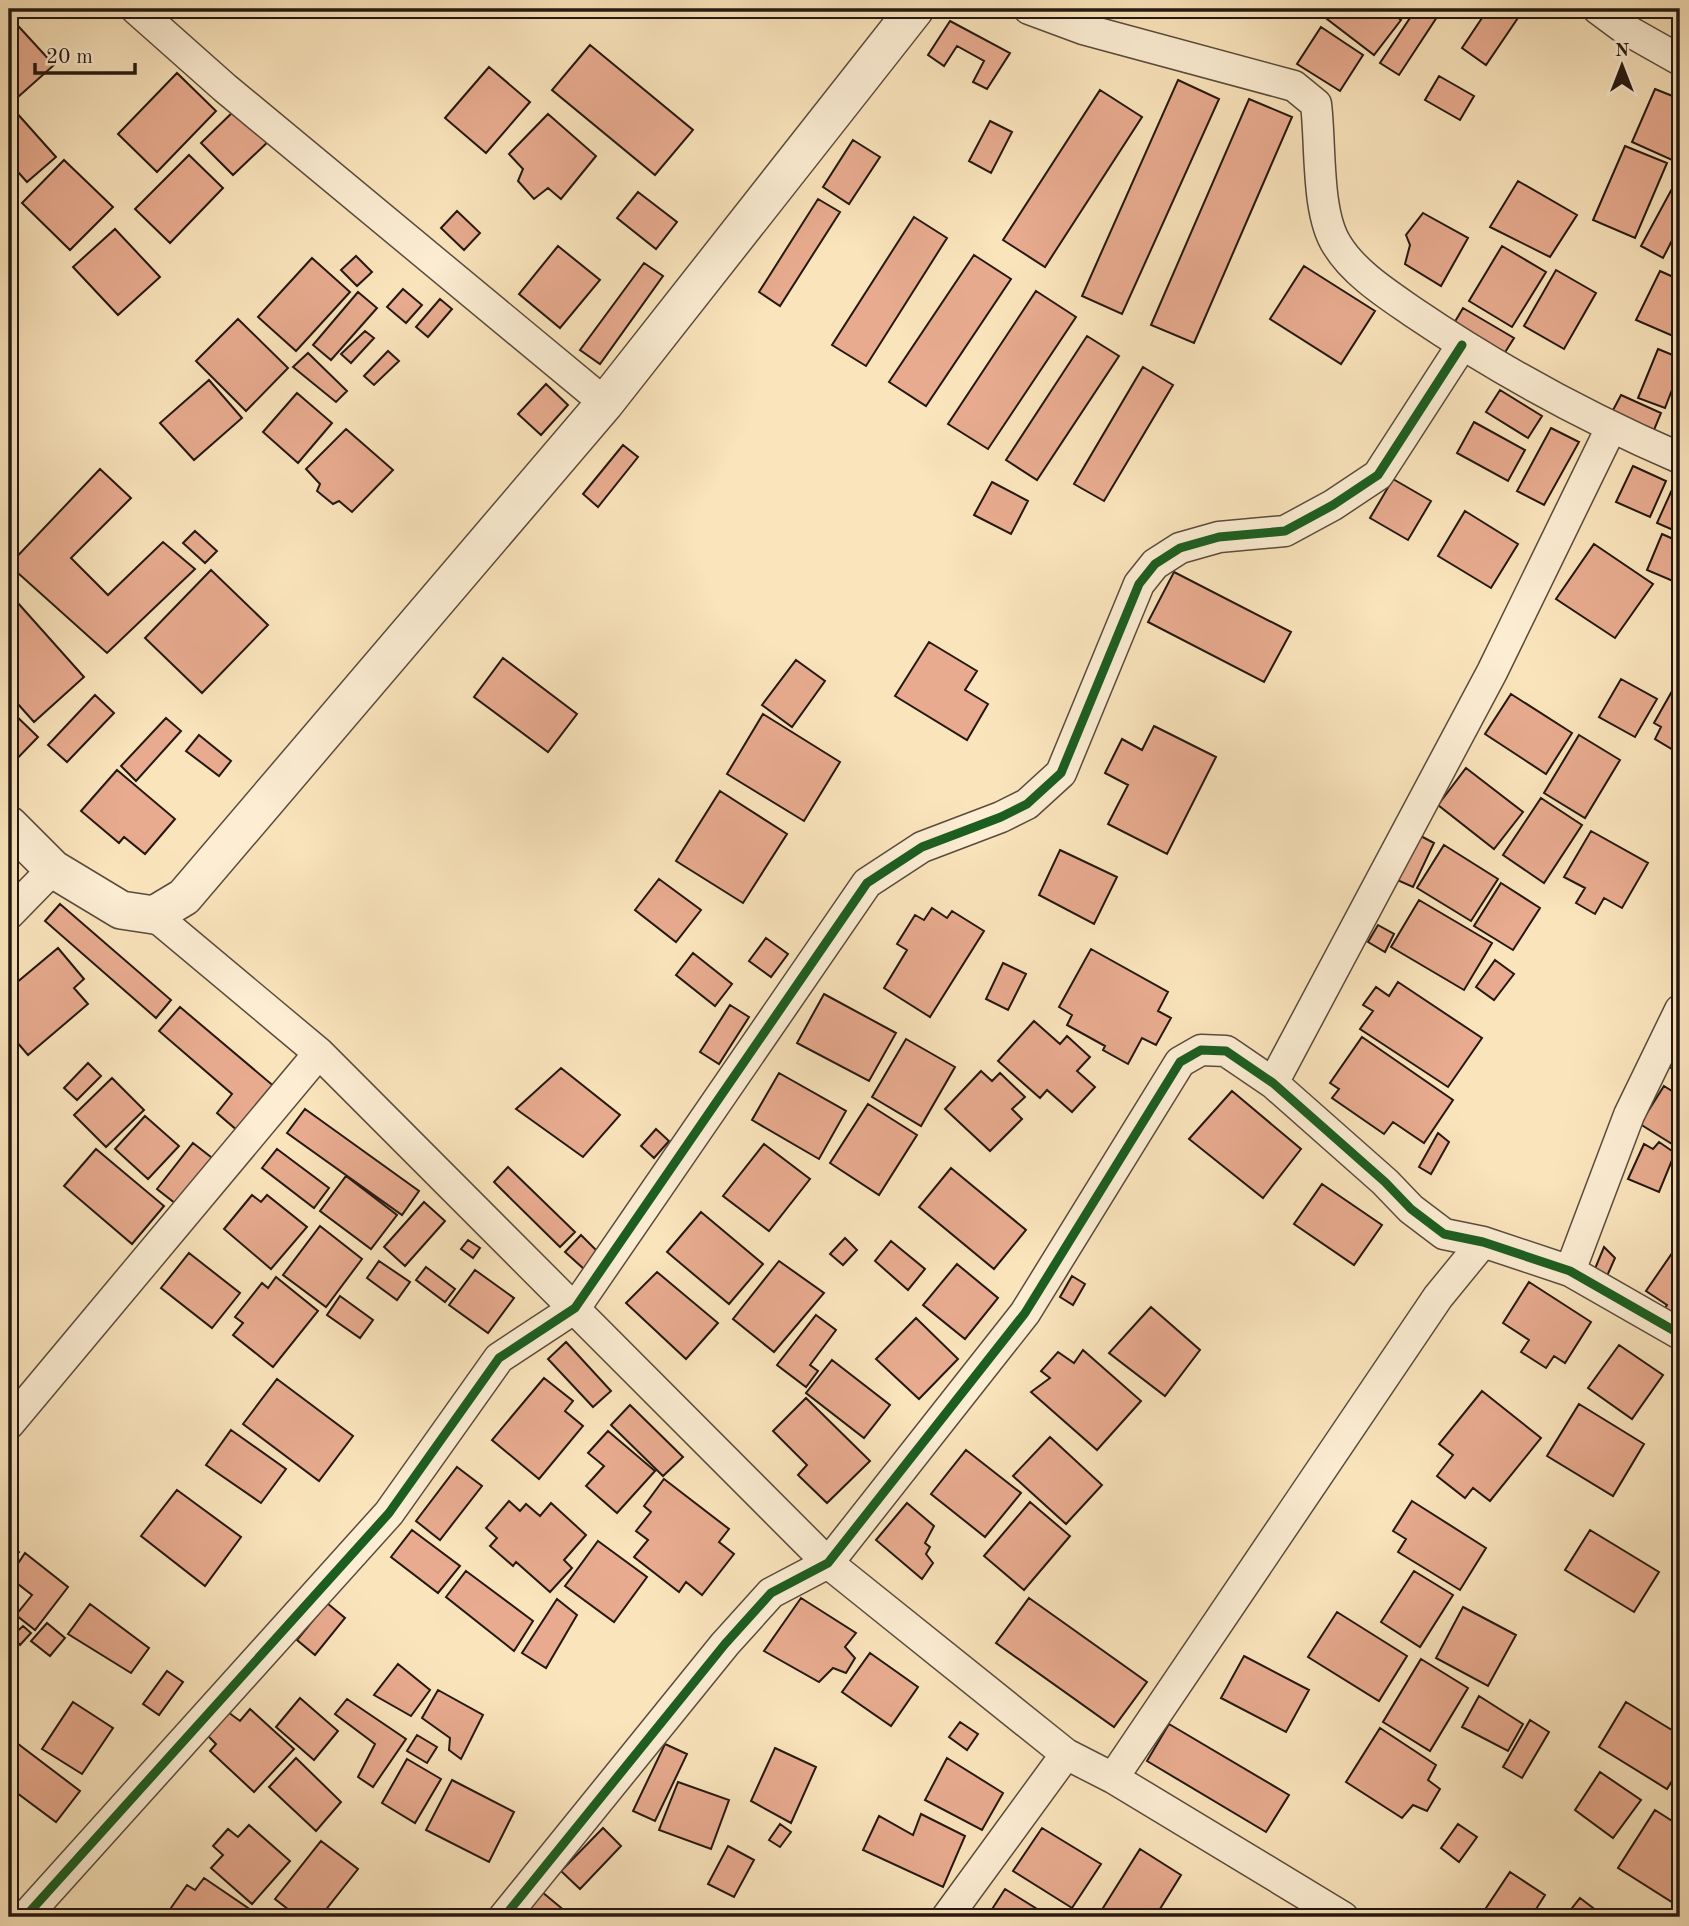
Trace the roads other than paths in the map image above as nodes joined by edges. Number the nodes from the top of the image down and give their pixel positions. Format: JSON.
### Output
{"nodes":[{"id":1,"x":136,"y":9,"type":"edge"},
{"id":2,"x":915,"y":9,"type":"edge"},
{"id":3,"x":1029,"y":9,"type":"edge"},
{"id":4,"x":1598,"y":9,"type":"edge"},
{"id":5,"x":1680,"y":60,"type":"edge"},
{"id":6,"x":1462,"y":345,"type":"junction"},
{"id":7,"x":605,"y":403,"type":"junction"},
{"id":8,"x":1611,"y":428,"type":"junction"},
{"id":9,"x":1680,"y":458,"type":"edge"},
{"id":10,"x":9,"y":825,"type":"edge"},
{"id":11,"x":53,"y":869,"type":"junction"},
{"id":12,"x":9,"y":914,"type":"edge"},
{"id":13,"x":154,"y":915,"type":"junction"},
{"id":14,"x":1680,"y":1010,"type":"edge"},
{"id":15,"x":319,"y":1053,"type":"junction"},
{"id":16,"x":1273,"y":1083,"type":"junction"},
{"id":17,"x":1483,"y":1242,"type":"junction"},
{"id":18,"x":1570,"y":1271,"type":"junction"},
{"id":19,"x":575,"y":1308,"type":"junction"},
{"id":20,"x":1680,"y":1335,"type":"edge"},
{"id":21,"x":9,"y":1424,"type":"edge"},
{"id":22,"x":828,"y":1563,"type":"junction"},
{"id":23,"x":1066,"y":1754,"type":"junction"},
{"id":24,"x":1113,"y":1778,"type":"junction"},
{"id":25,"x":25,"y":1917,"type":"edge"},
{"id":26,"x":503,"y":1917,"type":"edge"},
{"id":27,"x":947,"y":1917,"type":"edge"},
{"id":28,"x":1343,"y":1917,"type":"edge"}],
"edges":[{"from":1,"to":7,"type":"street"},
{"from":2,"to":7,"type":"street"},
{"from":3,"to":6,"type":"street"},
{"from":4,"to":5,"type":"street"},
{"from":6,"to":8,"type":"street"},
{"from":6,"to":19,"type":"street"},
{"from":7,"to":13,"type":"street"},
{"from":8,"to":9,"type":"street"},
{"from":8,"to":16,"type":"street"},
{"from":10,"to":11,"type":"street"},
{"from":11,"to":12,"type":"street"},
{"from":11,"to":13,"type":"street"},
{"from":13,"to":15,"type":"street"},
{"from":14,"to":18,"type":"street"},
{"from":15,"to":19,"type":"street"},
{"from":15,"to":21,"type":"street"},
{"from":16,"to":17,"type":"street"},
{"from":16,"to":22,"type":"street"},
{"from":17,"to":18,"type":"street"},
{"from":17,"to":24,"type":"street"},
{"from":18,"to":20,"type":"street"},
{"from":19,"to":22,"type":"street"},
{"from":19,"to":25,"type":"street"},
{"from":22,"to":23,"type":"street"},
{"from":22,"to":26,"type":"street"},
{"from":23,"to":24,"type":"street"},
{"from":23,"to":27,"type":"street"},
{"from":24,"to":28,"type":"street"}]}
